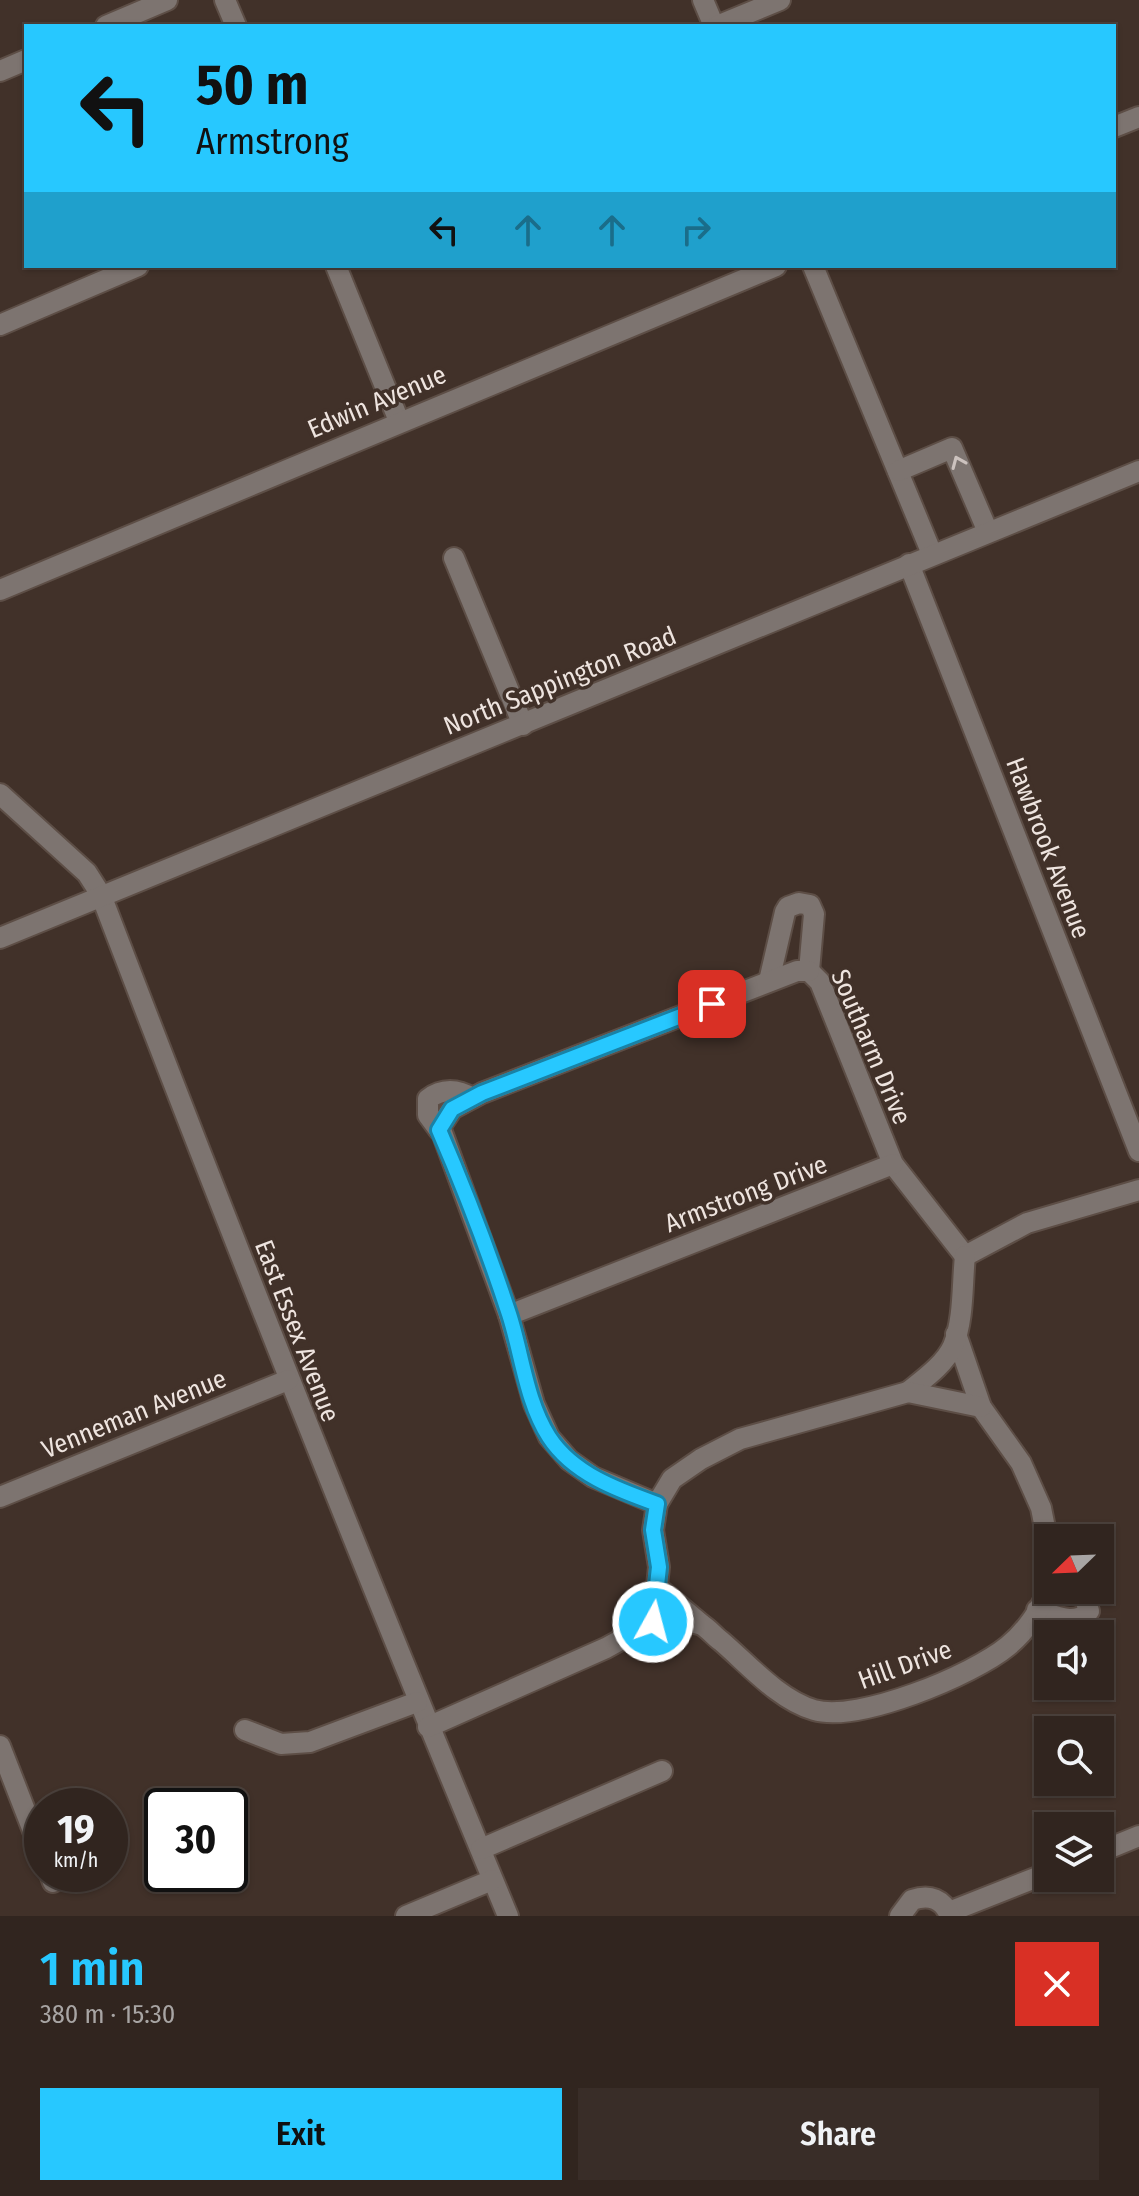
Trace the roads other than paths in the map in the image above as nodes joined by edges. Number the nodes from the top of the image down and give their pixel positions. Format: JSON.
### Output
{"nodes":[{"id":1,"x":167,"y":0,"type":"edge"},
{"id":2,"x":225,"y":0,"type":"edge"},
{"id":3,"x":703,"y":0,"type":"edge"},
{"id":4,"x":780,"y":0,"type":"edge"},
{"id":5,"x":111,"y":24,"type":"edge"},
{"id":6,"x":235,"y":24,"type":"edge"},
{"id":7,"x":714,"y":24,"type":"edge"},
{"id":8,"x":720,"y":24,"type":"edge"},
{"id":9,"x":24,"y":61,"type":"edge"},
{"id":10,"x":0,"y":71,"type":"edge"},
{"id":11,"x":1139,"y":117,"type":"edge"},
{"id":12,"x":1116,"y":126,"type":"edge"},
{"id":13,"x":133,"y":268,"type":"edge"},
{"id":14,"x":337,"y":268,"type":"edge"},
{"id":15,"x":771,"y":268,"type":"edge"},
{"id":16,"x":814,"y":268,"type":"edge"},
{"id":17,"x":0,"y":325,"type":"edge"},
{"id":18,"x":399,"y":421,"type":"junction"},
{"id":19,"x":898,"y":471,"type":"junction"},
{"id":20,"x":1139,"y":471,"type":"edge"},
{"id":21,"x":988,"y":532,"type":"junction"},
{"id":22,"x":932,"y":554,"type":"junction"},
{"id":23,"x":454,"y":558,"type":"dead end"},
{"id":24,"x":909,"y":564,"type":"junction"},
{"id":25,"x":0,"y":590,"type":"edge"},
{"id":26,"x":523,"y":725,"type":"junction"},
{"id":27,"x":0,"y":794,"type":"edge"},
{"id":28,"x":101,"y":895,"type":"junction"},
{"id":29,"x":0,"y":938,"type":"edge"},
{"id":30,"x":809,"y":971,"type":"junction"},
{"id":31,"x":769,"y":981,"type":"junction"},
{"id":32,"x":1139,"y":1151,"type":"edge"},
{"id":33,"x":893,"y":1164,"type":"junction"},
{"id":34,"x":1139,"y":1190,"type":"edge"},
{"id":35,"x":965,"y":1256,"type":"junction"},
{"id":36,"x":509,"y":1315,"type":"junction"},
{"id":37,"x":956,"y":1334,"type":"junction"},
{"id":38,"x":288,"y":1380,"type":"junction"},
{"id":39,"x":908,"y":1392,"type":"junction"},
{"id":40,"x":981,"y":1407,"type":"junction"},
{"id":41,"x":0,"y":1497,"type":"edge"},
{"id":42,"x":657,"y":1504,"type":"junction"},
{"id":43,"x":1044,"y":1524,"type":"edge"},
{"id":44,"x":657,"y":1587,"type":"junction"},
{"id":45,"x":1041,"y":1604,"type":"edge"},
{"id":46,"x":1087,"y":1604,"type":"edge"},
{"id":47,"x":1037,"y":1610,"type":"junction"},
{"id":48,"x":653,"y":1622,"type":"junction"},
{"id":49,"x":701,"y":1624,"type":"junction"},
{"id":50,"x":417,"y":1702,"type":"junction"},
{"id":51,"x":428,"y":1727,"type":"junction"},
{"id":52,"x":245,"y":1730,"type":"dead end"},
{"id":53,"x":0,"y":1746,"type":"edge"},
{"id":54,"x":662,"y":1771,"type":"dead end"},
{"id":55,"x":24,"y":1808,"type":"edge"},
{"id":56,"x":1139,"y":1836,"type":"edge"},
{"id":57,"x":1114,"y":1846,"type":"edge"},
{"id":58,"x":481,"y":1849,"type":"junction"},
{"id":59,"x":1034,"y":1879,"type":"edge"},
{"id":60,"x":492,"y":1880,"type":"junction"},
{"id":61,"x":949,"y":1914,"type":"edge"},
{"id":62,"x":406,"y":1916,"type":"edge"},
{"id":63,"x":508,"y":1916,"type":"edge"},
{"id":64,"x":900,"y":1916,"type":"edge"}],
"edges":[{"from":1,"to":5,"type":"street"},
{"from":2,"to":6,"type":"street"},
{"from":3,"to":7,"type":"street"},
{"from":4,"to":8,"type":"street"},
{"from":9,"to":10,"type":"street"},
{"from":11,"to":12,"type":"street"},
{"from":13,"to":17,"type":"street"},
{"from":14,"to":18,"type":"street"},
{"from":15,"to":18,"type":"street","name":"Edwin Avenue"},
{"from":16,"to":19,"type":"street"},
{"from":18,"to":25,"type":"street","name":"Edwin Avenue"},
{"from":21,"to":19,"type":"street","one_way":true},
{"from":19,"to":22,"type":"street"},
{"from":20,"to":21,"type":"street","name":"North Sappington Road"},
{"from":21,"to":22,"type":"street","name":"North Sappington Road"},
{"from":22,"to":24,"type":"street","name":"North Sappington Road"},
{"from":23,"to":26,"type":"street"},
{"from":24,"to":26,"type":"street","name":"North Sappington Road"},
{"from":24,"to":32,"type":"street","name":"Hawbrook Avenue"},
{"from":26,"to":28,"type":"street","name":"North Sappington Road"},
{"from":27,"to":28,"type":"street","name":"East Essex Avenue"},
{"from":28,"to":29,"type":"street","name":"North Sappington Road"},
{"from":28,"to":38,"type":"street","name":"East Essex Avenue"},
{"from":30,"to":31,"type":"street"},
{"from":30,"to":31,"type":"street","name":"Southarm Drive"},
{"from":30,"to":33,"type":"street","name":"Southarm Drive"},
{"from":31,"to":36,"type":"street"},
{"from":33,"to":35,"type":"street"},
{"from":33,"to":36,"type":"street","name":"Armstrong Drive"},
{"from":34,"to":35,"type":"street"},
{"from":35,"to":37,"type":"street"},
{"from":36,"to":42,"type":"street"},
{"from":37,"to":39,"type":"street"},
{"from":37,"to":40,"type":"street"},
{"from":38,"to":41,"type":"street","name":"Venneman Avenue"},
{"from":38,"to":50,"type":"street","name":"East Essex Avenue"},
{"from":39,"to":40,"type":"street"},
{"from":39,"to":42,"type":"street"},
{"from":40,"to":43,"type":"street"},
{"from":42,"to":44,"type":"street"},
{"from":44,"to":48,"type":"street"},
{"from":44,"to":49,"type":"street","name":"Hill Drive"},
{"from":45,"to":47,"type":"street","name":"Hill Drive"},
{"from":46,"to":47,"type":"street"},
{"from":47,"to":49,"type":"street","name":"Hill Drive"},
{"from":48,"to":49,"type":"street"},
{"from":48,"to":51,"type":"street"},
{"from":50,"to":51,"type":"street","name":"East Essex Avenue"},
{"from":50,"to":52,"type":"street"},
{"from":51,"to":58,"type":"street","name":"East Essex Avenue"},
{"from":53,"to":55,"type":"street"},
{"from":54,"to":58,"type":"street"},
{"from":56,"to":57,"type":"street"},
{"from":58,"to":60,"type":"street","name":"East Essex Avenue"},
{"from":59,"to":61,"type":"street"},
{"from":60,"to":62,"type":"street"},
{"from":60,"to":63,"type":"street","name":"East Essex Avenue"},
{"from":61,"to":64,"type":"street"}]}
